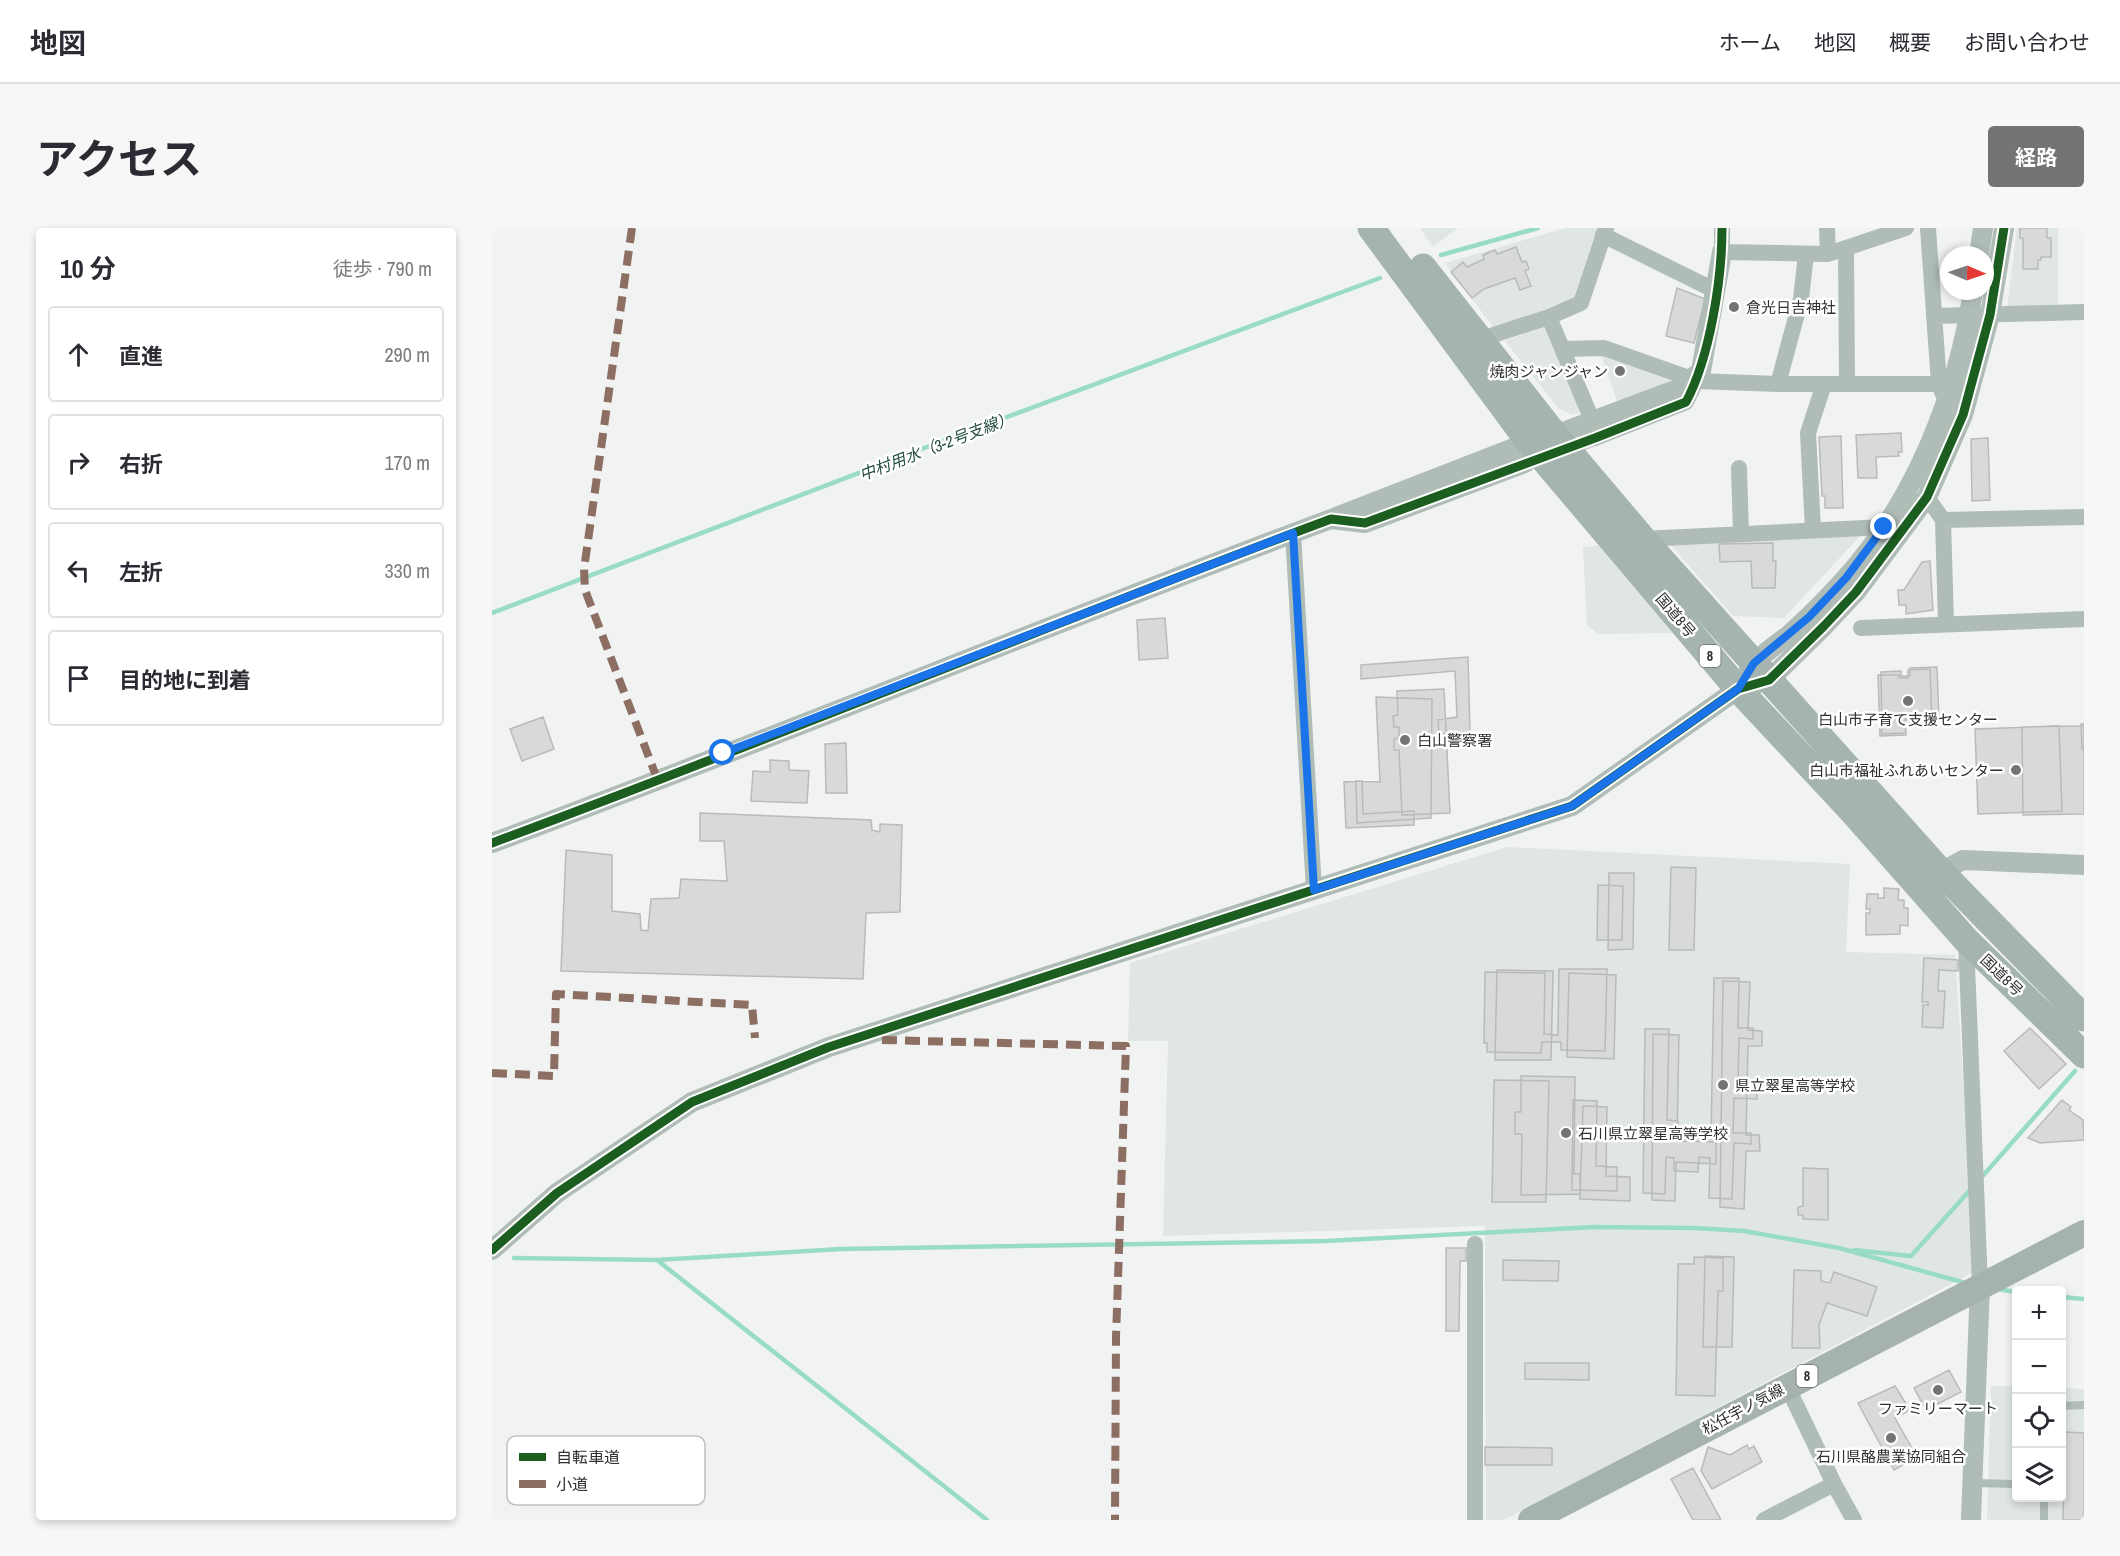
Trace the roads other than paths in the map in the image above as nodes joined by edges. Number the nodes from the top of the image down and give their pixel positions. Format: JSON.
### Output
{"nodes":[{"id":1,"x":1371,"y":228,"type":"edge"},
{"id":2,"x":1393,"y":228,"type":"edge"},
{"id":3,"x":1722,"y":228,"type":"edge"},
{"id":4,"x":1827,"y":228,"type":"edge"},
{"id":5,"x":1906,"y":228,"type":"edge"},
{"id":6,"x":1928,"y":228,"type":"edge"},
{"id":7,"x":1983,"y":228,"type":"edge"},
{"id":8,"x":2004,"y":228,"type":"edge"},
{"id":9,"x":1605,"y":232,"type":"edge"},
{"id":10,"x":1980,"y":246,"type":"edge"},
{"id":11,"x":1846,"y":249,"type":"junction"},
{"id":12,"x":1722,"y":252,"type":"junction"},
{"id":13,"x":1806,"y":254,"type":"junction"},
{"id":14,"x":1828,"y":254,"type":"junction"},
{"id":15,"x":1716,"y":291,"type":"junction"},
{"id":16,"x":1976,"y":300,"type":"edge"},
{"id":17,"x":2084,"y":312,"type":"edge"},
{"id":18,"x":1934,"y":316,"type":"junction"},
{"id":19,"x":1980,"y":316,"type":"junction"},
{"id":20,"x":1549,"y":317,"type":"junction"},
{"id":21,"x":1478,"y":340,"type":"junction"},
{"id":22,"x":1564,"y":349,"type":"junction"},
{"id":23,"x":1697,"y":377,"type":"junction"},
{"id":24,"x":1778,"y":384,"type":"junction"},
{"id":25,"x":1824,"y":384,"type":"junction"},
{"id":26,"x":1847,"y":384,"type":"junction"},
{"id":27,"x":1943,"y":392,"type":"junction"},
{"id":28,"x":1593,"y":429,"type":"junction"},
{"id":29,"x":1536,"y":447,"type":"junction"},
{"id":30,"x":1739,"y":468,"type":"dead end"},
{"id":31,"x":1927,"y":497,"type":"junction"},
{"id":32,"x":2084,"y":518,"type":"edge"},
{"id":33,"x":1943,"y":520,"type":"junction"},
{"id":34,"x":1884,"y":527,"type":"junction"},
{"id":35,"x":1813,"y":530,"type":"junction"},
{"id":36,"x":1293,"y":533,"type":"junction"},
{"id":37,"x":1741,"y":534,"type":"junction"},
{"id":38,"x":1643,"y":539,"type":"junction"},
{"id":39,"x":2084,"y":619,"type":"edge"},
{"id":40,"x":1946,"y":623,"type":"junction"},
{"id":41,"x":1861,"y":627,"type":"dead end"},
{"id":42,"x":1762,"y":671,"type":"junction"},
{"id":43,"x":1738,"y":689,"type":"junction"},
{"id":44,"x":492,"y":843,"type":"edge"},
{"id":45,"x":2084,"y":865,"type":"edge"},
{"id":46,"x":1941,"y":872,"type":"junction"},
{"id":47,"x":1314,"y":890,"type":"junction"},
{"id":48,"x":1966,"y":940,"type":"junction"},
{"id":49,"x":2084,"y":1018,"type":"edge"},
{"id":50,"x":2084,"y":1055,"type":"edge"},
{"id":51,"x":2084,"y":1233,"type":"edge"},
{"id":52,"x":1475,"y":1244,"type":"dead end"},
{"id":53,"x":492,"y":1250,"type":"edge"},
{"id":54,"x":1980,"y":1285,"type":"junction"},
{"id":55,"x":1787,"y":1386,"type":"junction"},
{"id":56,"x":2084,"y":1405,"type":"edge"},
{"id":57,"x":2066,"y":1406,"type":"edge"},
{"id":58,"x":1972,"y":1483,"type":"junction"},
{"id":59,"x":1834,"y":1484,"type":"junction"},
{"id":60,"x":2012,"y":1485,"type":"edge"},
{"id":61,"x":2044,"y":1502,"type":"edge"},
{"id":62,"x":1474,"y":1520,"type":"edge"},
{"id":63,"x":1531,"y":1520,"type":"edge"},
{"id":64,"x":1764,"y":1520,"type":"edge"},
{"id":65,"x":1854,"y":1520,"type":"edge"},
{"id":66,"x":1971,"y":1520,"type":"edge"},
{"id":67,"x":2044,"y":1520,"type":"edge"}],
"edges":[{"from":1,"to":29,"type":"highway","name":"国道8号","number":"8"},
{"from":2,"to":21,"type":"highway","name":"国道8号","number":"8"},
{"from":3,"to":12,"type":"street"},
{"from":4,"to":14,"type":"street"},
{"from":5,"to":11,"type":"street"},
{"from":6,"to":18,"type":"street"},
{"from":7,"to":10,"type":"street"},
{"from":8,"to":19,"type":"street"},
{"from":9,"to":15,"type":"street"},
{"from":9,"to":20,"type":"street"},
{"from":11,"to":14,"type":"street"},
{"from":11,"to":26,"type":"street"},
{"from":12,"to":13,"type":"street"},
{"from":12,"to":15,"type":"street"},
{"from":13,"to":14,"type":"street"},
{"from":13,"to":24,"type":"street"},
{"from":15,"to":23,"type":"street"},
{"from":16,"to":19,"type":"street"},
{"from":17,"to":19,"type":"street"},
{"from":18,"to":19,"type":"street"},
{"from":18,"to":27,"type":"street"},
{"from":19,"to":27,"type":"street"},
{"from":19,"to":31,"type":"street"},
{"from":20,"to":21,"type":"street"},
{"from":20,"to":22,"type":"street"},
{"from":21,"to":29,"type":"highway","name":"国道8号","number":"8"},
{"from":22,"to":23,"type":"street"},
{"from":22,"to":28,"type":"street"},
{"from":23,"to":24,"type":"street"},
{"from":23,"to":28,"type":"street"},
{"from":24,"to":25,"type":"street"},
{"from":25,"to":26,"type":"street"},
{"from":25,"to":35,"type":"street"},
{"from":26,"to":27,"type":"street"},
{"from":27,"to":34,"type":"street"},
{"from":28,"to":29,"type":"street"},
{"from":29,"to":36,"type":"street"},
{"from":29,"to":38,"type":"highway","name":"国道8号","number":"8"},
{"from":29,"to":43,"type":"highway","name":"国道8号","number":"8"},
{"from":30,"to":37,"type":"street"},
{"from":31,"to":33,"type":"street"},
{"from":31,"to":42,"type":"street"},
{"from":32,"to":33,"type":"street"},
{"from":33,"to":40,"type":"street"},
{"from":34,"to":35,"type":"street"},
{"from":34,"to":42,"type":"street"},
{"from":35,"to":37,"type":"street"},
{"from":36,"to":44,"type":"street"},
{"from":36,"to":47,"type":"street"},
{"from":37,"to":38,"type":"street"},
{"from":38,"to":42,"type":"highway","name":"国道8号","number":"8"},
{"from":39,"to":40,"type":"street"},
{"from":40,"to":41,"type":"street"},
{"from":42,"to":43,"type":"street"},
{"from":42,"to":46,"type":"highway","name":"国道8号","number":"8"},
{"from":43,"to":47,"type":"street"},
{"from":43,"to":48,"type":"highway","name":"国道8号","number":"8"},
{"from":45,"to":46,"type":"street"},
{"from":46,"to":49,"type":"highway","name":"国道8号","number":"8"},
{"from":47,"to":53,"type":"street"},
{"from":48,"to":50,"type":"highway","name":"国道8号","number":"8"},
{"from":48,"to":54,"type":"street"},
{"from":51,"to":54,"type":"main road","name":"松任宇ノ気線","number":"8"},
{"from":52,"to":62,"type":"street"},
{"from":54,"to":55,"type":"main road","name":"松任宇ノ気線","number":"8"},
{"from":54,"to":58,"type":"street"},
{"from":55,"to":59,"type":"street"},
{"from":55,"to":63,"type":"main road","name":"松任宇ノ気線","number":"8"},
{"from":56,"to":57,"type":"lane"},
{"from":58,"to":60,"type":"lane"},
{"from":58,"to":66,"type":"street"},
{"from":59,"to":64,"type":"street"},
{"from":59,"to":65,"type":"street"},
{"from":61,"to":67,"type":"lane"}]}
